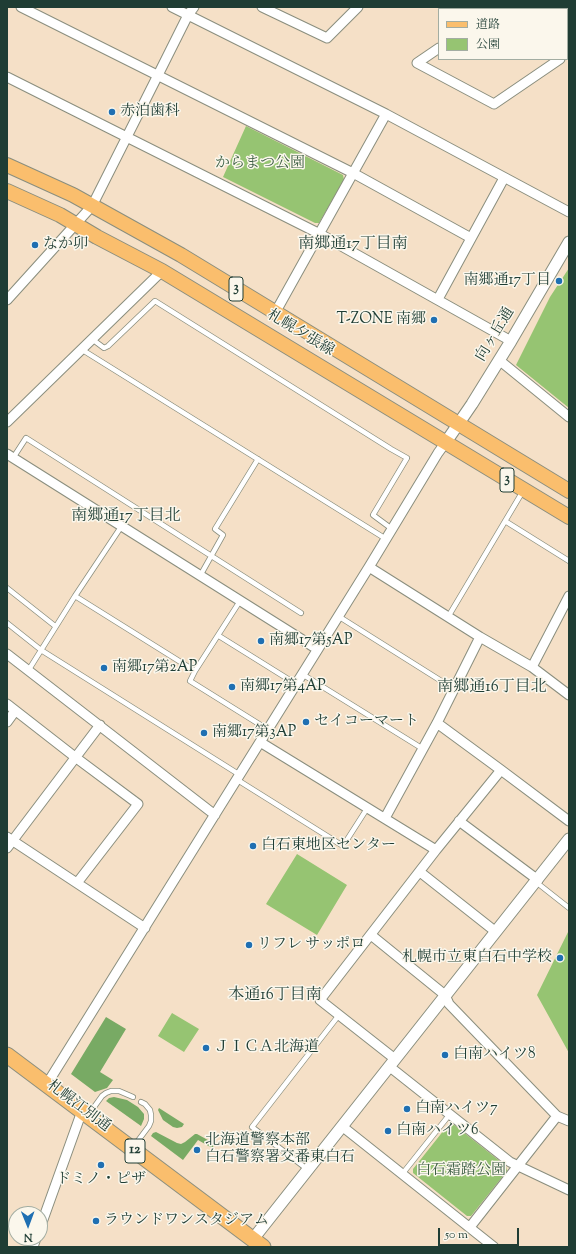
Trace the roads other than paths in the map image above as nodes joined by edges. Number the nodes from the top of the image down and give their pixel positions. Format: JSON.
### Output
{"nodes":[{"id":1,"x":22,"y":7,"type":"edge"},
{"id":2,"x":172,"y":7,"type":"edge"},
{"id":3,"x":194,"y":7,"type":"edge"},
{"id":4,"x":262,"y":7,"type":"edge"},
{"id":5,"x":358,"y":7,"type":"edge"},
{"id":6,"x":277,"y":10,"type":"edge"},
{"id":7,"x":188,"y":15,"type":"junction"},
{"id":8,"x":438,"y":49,"type":"edge"},
{"id":9,"x":559,"y":60,"type":"edge"},
{"id":10,"x":158,"y":74,"type":"junction"},
{"id":11,"x":7,"y":77,"type":"edge"},
{"id":12,"x":386,"y":114,"type":"junction"},
{"id":13,"x":127,"y":137,"type":"junction"},
{"id":14,"x":7,"y":165,"type":"edge"},
{"id":15,"x":353,"y":173,"type":"junction"},
{"id":16,"x":504,"y":178,"type":"junction"},
{"id":17,"x":7,"y":191,"type":"edge"},
{"id":18,"x":92,"y":206,"type":"junction"},
{"id":19,"x":569,"y":212,"type":"edge"},
{"id":20,"x":77,"y":224,"type":"junction"},
{"id":21,"x":320,"y":234,"type":"junction"},
{"id":22,"x":471,"y":238,"type":"junction"},
{"id":23,"x":569,"y":242,"type":"edge"},
{"id":24,"x":162,"y":271,"type":"junction"},
{"id":25,"x":438,"y":299,"type":"junction"},
{"id":26,"x":7,"y":300,"type":"edge"},
{"id":27,"x":275,"y":313,"type":"junction"},
{"id":28,"x":92,"y":339,"type":"junction"},
{"id":29,"x":511,"y":341,"type":"junction"},
{"id":30,"x":81,"y":349,"type":"junction"},
{"id":31,"x":499,"y":360,"type":"junction"},
{"id":32,"x":569,"y":417,"type":"edge"},
{"id":33,"x":7,"y":422,"type":"edge"},
{"id":34,"x":458,"y":424,"type":"junction"},
{"id":35,"x":446,"y":442,"type":"junction"},
{"id":36,"x":10,"y":456,"type":"edge"},
{"id":37,"x":258,"y":459,"type":"junction"},
{"id":38,"x":523,"y":490,"type":"junction"},
{"id":39,"x":569,"y":490,"type":"edge"},
{"id":40,"x":569,"y":517,"type":"edge"},
{"id":41,"x":505,"y":521,"type":"junction"},
{"id":42,"x":121,"y":527,"type":"junction"},
{"id":43,"x":392,"y":529,"type":"junction"},
{"id":44,"x":386,"y":539,"type":"junction"},
{"id":45,"x":211,"y":556,"type":"junction"},
{"id":46,"x":569,"y":561,"type":"edge"},
{"id":47,"x":369,"y":567,"type":"junction"},
{"id":48,"x":200,"y":576,"type":"junction"},
{"id":49,"x":7,"y":588,"type":"edge"},
{"id":50,"x":75,"y":596,"type":"junction"},
{"id":51,"x":569,"y":596,"type":"edge"},
{"id":52,"x":240,"y":601,"type":"junction"},
{"id":53,"x":301,"y":613,"type":"dead end"},
{"id":54,"x":338,"y":616,"type":"junction"},
{"id":55,"x":448,"y":617,"type":"junction"},
{"id":56,"x":7,"y":623,"type":"edge"},
{"id":57,"x":56,"y":626,"type":"junction"},
{"id":58,"x":218,"y":636,"type":"junction"},
{"id":59,"x":480,"y":637,"type":"junction"},
{"id":60,"x":41,"y":650,"type":"junction"},
{"id":61,"x":317,"y":650,"type":"junction"},
{"id":62,"x":7,"y":654,"type":"edge"},
{"id":63,"x":532,"y":667,"type":"junction"},
{"id":64,"x":28,"y":670,"type":"junction"},
{"id":65,"x":195,"y":671,"type":"junction"},
{"id":66,"x":302,"y":674,"type":"junction"},
{"id":67,"x":296,"y":684,"type":"junction"},
{"id":68,"x":454,"y":689,"type":"junction"},
{"id":69,"x":569,"y":695,"type":"edge"},
{"id":70,"x":7,"y":704,"type":"edge"},
{"id":71,"x":15,"y":711,"type":"junction"},
{"id":72,"x":7,"y":722,"type":"edge"},
{"id":73,"x":437,"y":723,"type":"junction"},
{"id":74,"x":100,"y":725,"type":"junction"},
{"id":75,"x":268,"y":729,"type":"junction"},
{"id":76,"x":260,"y":742,"type":"junction"},
{"id":77,"x":423,"y":749,"type":"junction"},
{"id":78,"x":75,"y":757,"type":"junction"},
{"id":79,"x":501,"y":770,"type":"junction"},
{"id":80,"x":238,"y":777,"type":"junction"},
{"id":81,"x":368,"y":807,"type":"junction"},
{"id":82,"x":214,"y":815,"type":"junction"},
{"id":83,"x":385,"y":818,"type":"junction"},
{"id":84,"x":459,"y":821,"type":"junction"},
{"id":85,"x":569,"y":822,"type":"edge"},
{"id":86,"x":569,"y":839,"type":"edge"},
{"id":87,"x":9,"y":842,"type":"edge"},
{"id":88,"x":436,"y":850,"type":"junction"},
{"id":89,"x":420,"y":872,"type":"junction"},
{"id":90,"x":537,"y":881,"type":"junction"},
{"id":91,"x":77,"y":883,"type":"junction"},
{"id":92,"x":569,"y":908,"type":"edge"},
{"id":93,"x":144,"y":928,"type":"junction"},
{"id":94,"x":496,"y":932,"type":"junction"},
{"id":95,"x":371,"y":935,"type":"junction"},
{"id":96,"x":445,"y":995,"type":"junction"},
{"id":97,"x":339,"y":1015,"type":"junction"},
{"id":98,"x":7,"y":1055,"type":"edge"},
{"id":99,"x":392,"y":1063,"type":"junction"},
{"id":100,"x":47,"y":1084,"type":"junction"},
{"id":101,"x":133,"y":1097,"type":"dead end"},
{"id":102,"x":141,"y":1102,"type":"dead end"},
{"id":103,"x":85,"y":1113,"type":"junction"},
{"id":104,"x":450,"y":1114,"type":"junction"},
{"id":105,"x":558,"y":1116,"type":"junction"},
{"id":106,"x":569,"y":1121,"type":"edge"},
{"id":107,"x":343,"y":1127,"type":"junction"},
{"id":108,"x":132,"y":1148,"type":"junction"},
{"id":109,"x":519,"y":1166,"type":"junction"},
{"id":110,"x":309,"y":1170,"type":"junction"},
{"id":111,"x":403,"y":1173,"type":"junction"},
{"id":112,"x":569,"y":1190,"type":"edge"},
{"id":113,"x":48,"y":1208,"type":"edge"},
{"id":114,"x":470,"y":1227,"type":"junction"},
{"id":115,"x":258,"y":1243,"type":"edge"},
{"id":116,"x":494,"y":1247,"type":"edge"}],
"edges":[{"from":1,"to":10,"type":"street"},
{"from":2,"to":7,"type":"street"},
{"from":3,"to":7,"type":"street"},
{"from":4,"to":6,"type":"street"},
{"from":5,"to":6,"type":"street"},
{"from":7,"to":10,"type":"street"},
{"from":7,"to":12,"type":"street"},
{"from":8,"to":9,"type":"street"},
{"from":10,"to":13,"type":"street"},
{"from":10,"to":15,"type":"street"},
{"from":11,"to":13,"type":"street"},
{"from":12,"to":15,"type":"street"},
{"from":12,"to":16,"type":"street"},
{"from":13,"to":18,"type":"street"},
{"from":13,"to":21,"type":"street"},
{"from":14,"to":18,"type":"main road","name":"札幌夕張線","number":"3"},
{"from":15,"to":21,"type":"street"},
{"from":15,"to":22,"type":"street"},
{"from":16,"to":19,"type":"street"},
{"from":16,"to":22,"type":"street"},
{"from":17,"to":20,"type":"main road","name":"札幌夕張線","number":"3"},
{"from":18,"to":20,"type":"street"},
{"from":18,"to":27,"type":"main road","name":"札幌夕張線","number":"3"},
{"from":20,"to":24,"type":"main road","name":"札幌夕張線","number":"3"},
{"from":20,"to":26,"type":"street"},
{"from":21,"to":25,"type":"street"},
{"from":21,"to":27,"type":"street"},
{"from":22,"to":25,"type":"street"},
{"from":23,"to":29,"type":"street","name":"向ヶ丘通"},
{"from":24,"to":28,"type":"street"},
{"from":24,"to":35,"type":"main road","name":"札幌夕張線","number":"3"},
{"from":25,"to":29,"type":"street"},
{"from":27,"to":34,"type":"main road","name":"札幌夕張線","number":"3"},
{"from":28,"to":30,"type":"street"},
{"from":28,"to":43,"type":"lane"},
{"from":29,"to":31,"type":"street","name":"向ヶ丘通"},
{"from":30,"to":33,"type":"street"},
{"from":30,"to":37,"type":"lane"},
{"from":31,"to":32,"type":"street"},
{"from":31,"to":34,"type":"street","name":"向ヶ丘通"},
{"from":34,"to":35,"type":"street","name":"向ヶ丘通"},
{"from":34,"to":39,"type":"main road","name":"札幌夕張線","number":"3"},
{"from":35,"to":38,"type":"main road","name":"札幌夕張線","number":"3"},
{"from":35,"to":43,"type":"street"},
{"from":36,"to":42,"type":"street"},
{"from":36,"to":45,"type":"lane"},
{"from":37,"to":44,"type":"lane"},
{"from":37,"to":45,"type":"lane"},
{"from":38,"to":40,"type":"main road","name":"札幌夕張線","number":"3"},
{"from":38,"to":41,"type":"lane"},
{"from":41,"to":46,"type":"lane"},
{"from":41,"to":55,"type":"lane"},
{"from":42,"to":48,"type":"street"},
{"from":42,"to":50,"type":"lane"},
{"from":43,"to":44,"type":"street"},
{"from":44,"to":47,"type":"street"},
{"from":45,"to":48,"type":"lane"},
{"from":45,"to":53,"type":"lane"},
{"from":47,"to":54,"type":"street"},
{"from":47,"to":55,"type":"street"},
{"from":48,"to":52,"type":"street"},
{"from":49,"to":57,"type":"lane"},
{"from":50,"to":57,"type":"lane"},
{"from":50,"to":65,"type":"lane"},
{"from":51,"to":63,"type":"street"},
{"from":52,"to":58,"type":"lane"},
{"from":52,"to":61,"type":"street"},
{"from":54,"to":61,"type":"street"},
{"from":54,"to":68,"type":"lane"},
{"from":55,"to":59,"type":"street"},
{"from":56,"to":60,"type":"lane"},
{"from":57,"to":60,"type":"lane"},
{"from":58,"to":65,"type":"lane"},
{"from":58,"to":67,"type":"lane"},
{"from":59,"to":63,"type":"street"},
{"from":59,"to":68,"type":"street"},
{"from":60,"to":64,"type":"lane"},
{"from":60,"to":80,"type":"lane"},
{"from":61,"to":66,"type":"street"},
{"from":62,"to":64,"type":"street"},
{"from":63,"to":69,"type":"street"},
{"from":64,"to":74,"type":"street"},
{"from":65,"to":75,"type":"lane"},
{"from":66,"to":67,"type":"street"},
{"from":66,"to":77,"type":"lane"},
{"from":67,"to":75,"type":"street"},
{"from":68,"to":73,"type":"street"},
{"from":70,"to":71,"type":"street"},
{"from":71,"to":72,"type":"street"},
{"from":71,"to":78,"type":"street"},
{"from":73,"to":77,"type":"street"},
{"from":73,"to":79,"type":"street"},
{"from":74,"to":78,"type":"street"},
{"from":74,"to":82,"type":"street"},
{"from":75,"to":76,"type":"street"},
{"from":76,"to":80,"type":"street"},
{"from":76,"to":81,"type":"street"},
{"from":77,"to":83,"type":"street"},
{"from":78,"to":87,"type":"street"},
{"from":78,"to":91,"type":"street"},
{"from":79,"to":84,"type":"street"},
{"from":79,"to":85,"type":"street"},
{"from":80,"to":81,"type":"lane"},
{"from":80,"to":82,"type":"street"},
{"from":81,"to":83,"type":"street"},
{"from":82,"to":93,"type":"street"},
{"from":83,"to":88,"type":"street"},
{"from":84,"to":88,"type":"street"},
{"from":84,"to":90,"type":"street"},
{"from":86,"to":90,"type":"street"},
{"from":87,"to":91,"type":"street"},
{"from":88,"to":89,"type":"street"},
{"from":89,"to":94,"type":"street"},
{"from":89,"to":95,"type":"street"},
{"from":90,"to":92,"type":"lane"},
{"from":90,"to":94,"type":"street"},
{"from":91,"to":93,"type":"street"},
{"from":93,"to":100,"type":"street"},
{"from":94,"to":96,"type":"street"},
{"from":95,"to":96,"type":"street"},
{"from":95,"to":97,"type":"street"},
{"from":96,"to":99,"type":"street"},
{"from":96,"to":105,"type":"street"},
{"from":97,"to":99,"type":"street"},
{"from":97,"to":110,"type":"lane"},
{"from":98,"to":100,"type":"highway","name":"札幌江別通","number":"12"},
{"from":99,"to":104,"type":"street"},
{"from":99,"to":107,"type":"street"},
{"from":100,"to":103,"type":"highway","name":"札幌江別通","number":"12"},
{"from":101,"to":103,"type":"lane"},
{"from":102,"to":108,"type":"lane"},
{"from":103,"to":108,"type":"highway","name":"札幌江別通","number":"12"},
{"from":103,"to":113,"type":"street"},
{"from":104,"to":109,"type":"street"},
{"from":104,"to":111,"type":"lane"},
{"from":105,"to":106,"type":"street"},
{"from":105,"to":109,"type":"street"},
{"from":107,"to":110,"type":"street"},
{"from":107,"to":111,"type":"street"},
{"from":108,"to":115,"type":"highway","name":"札幌江別通","number":"12"},
{"from":109,"to":112,"type":"street"},
{"from":109,"to":114,"type":"street"},
{"from":110,"to":115,"type":"street"},
{"from":111,"to":114,"type":"street"},
{"from":114,"to":116,"type":"street"}]}
